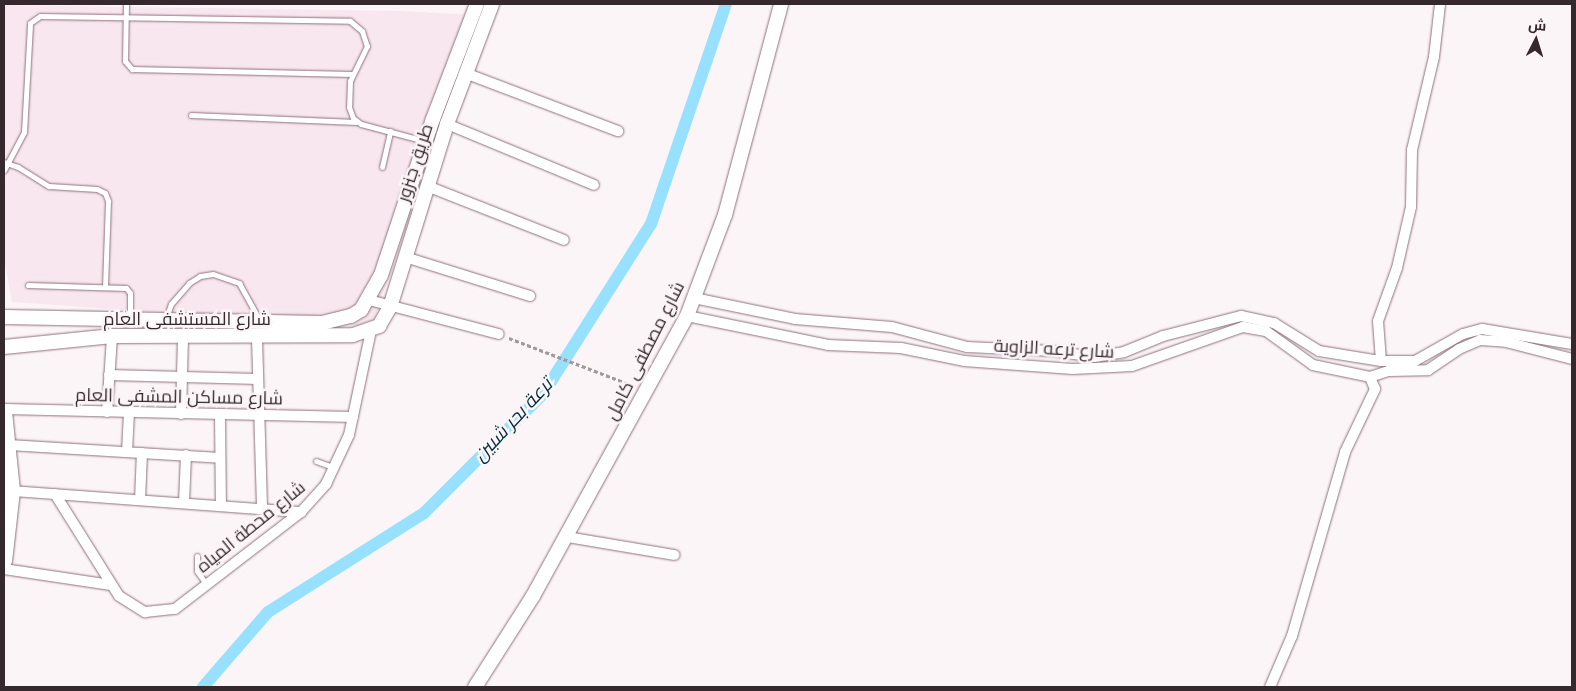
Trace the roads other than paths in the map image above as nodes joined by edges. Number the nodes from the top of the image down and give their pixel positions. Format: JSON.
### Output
{"nodes":[{"id":1,"x":126,"y":4,"type":"edge"},
{"id":2,"x":477,"y":4,"type":"edge"},
{"id":3,"x":492,"y":4,"type":"edge"},
{"id":4,"x":781,"y":4,"type":"edge"},
{"id":5,"x":1440,"y":4,"type":"edge"},
{"id":6,"x":126,"y":16,"type":"junction"},
{"id":7,"x":465,"y":73,"type":"junction"},
{"id":8,"x":352,"y":74,"type":"junction"},
{"id":9,"x":191,"y":115,"type":"dead end"},
{"id":10,"x":356,"y":122,"type":"junction"},
{"id":11,"x":448,"y":124,"type":"junction"},
{"id":12,"x":390,"y":131,"type":"junction"},
{"id":13,"x":618,"y":131,"type":"dead end"},
{"id":14,"x":426,"y":141,"type":"junction"},
{"id":15,"x":6,"y":162,"type":"edge"},
{"id":16,"x":382,"y":167,"type":"dead end"},
{"id":17,"x":4,"y":170,"type":"edge"},
{"id":18,"x":594,"y":185,"type":"dead end"},
{"id":19,"x":427,"y":186,"type":"junction"},
{"id":20,"x":564,"y":240,"type":"dead end"},
{"id":21,"x":405,"y":256,"type":"junction"},
{"id":22,"x":28,"y":285,"type":"dead end"},
{"id":23,"x":105,"y":287,"type":"junction"},
{"id":24,"x":530,"y":296,"type":"dead end"},
{"id":25,"x":694,"y":298,"type":"junction"},
{"id":26,"x":365,"y":305,"type":"junction"},
{"id":27,"x":390,"y":307,"type":"junction"},
{"id":28,"x":687,"y":316,"type":"junction"},
{"id":29,"x":4,"y":317,"type":"edge"},
{"id":30,"x":130,"y":320,"type":"junction"},
{"id":31,"x":166,"y":320,"type":"junction"},
{"id":32,"x":260,"y":322,"type":"junction"},
{"id":33,"x":371,"y":331,"type":"junction"},
{"id":34,"x":499,"y":334,"type":"dead end"},
{"id":35,"x":112,"y":336,"type":"junction"},
{"id":36,"x":183,"y":337,"type":"junction"},
{"id":37,"x":257,"y":338,"type":"junction"},
{"id":38,"x":1572,"y":344,"type":"edge"},
{"id":39,"x":4,"y":348,"type":"edge"},
{"id":40,"x":1572,"y":359,"type":"edge"},
{"id":41,"x":1381,"y":361,"type":"junction"},
{"id":42,"x":109,"y":375,"type":"junction"},
{"id":43,"x":182,"y":377,"type":"junction"},
{"id":44,"x":1370,"y":377,"type":"junction"},
{"id":45,"x":258,"y":379,"type":"junction"},
{"id":46,"x":107,"y":412,"type":"junction"},
{"id":47,"x":129,"y":412,"type":"junction"},
{"id":48,"x":181,"y":414,"type":"junction"},
{"id":49,"x":220,"y":414,"type":"junction"},
{"id":50,"x":259,"y":415,"type":"junction"},
{"id":51,"x":353,"y":418,"type":"junction"},
{"id":52,"x":4,"y":419,"type":"edge"},
{"id":53,"x":9,"y":445,"type":"junction"},
{"id":54,"x":127,"y":452,"type":"junction"},
{"id":55,"x":142,"y":453,"type":"junction"},
{"id":56,"x":186,"y":456,"type":"junction"},
{"id":57,"x":220,"y":458,"type":"junction"},
{"id":58,"x":316,"y":461,"type":"dead end"},
{"id":59,"x":336,"y":469,"type":"junction"},
{"id":60,"x":9,"y":486,"type":"edge"},
{"id":61,"x":55,"y":494,"type":"junction"},
{"id":62,"x":140,"y":500,"type":"junction"},
{"id":63,"x":184,"y":504,"type":"junction"},
{"id":64,"x":221,"y":506,"type":"junction"},
{"id":65,"x":262,"y":509,"type":"junction"},
{"id":66,"x":301,"y":512,"type":"junction"},
{"id":67,"x":567,"y":537,"type":"junction"},
{"id":68,"x":674,"y":554,"type":"dead end"},
{"id":69,"x":197,"y":556,"type":"dead end"},
{"id":70,"x":4,"y":560,"type":"edge"},
{"id":71,"x":4,"y":569,"type":"edge"},
{"id":72,"x":206,"y":584,"type":"junction"},
{"id":73,"x":111,"y":585,"type":"junction"},
{"id":74,"x":475,"y":687,"type":"edge"},
{"id":75,"x":1270,"y":687,"type":"edge"}],
"edges":[{"from":1,"to":6,"type":"lane"},
{"from":2,"to":14,"type":"main road","name":"طريق جنزور"},
{"from":3,"to":7,"type":"main road","name":"طريق جنزور"},
{"from":4,"to":25,"type":"main road","name":"شارع مصطفى كامل"},
{"from":5,"to":41,"type":"street"},
{"from":6,"to":8,"type":"lane"},
{"from":6,"to":8,"type":"lane"},
{"from":6,"to":15,"type":"lane"},
{"from":7,"to":11,"type":"main road","name":"طريق جنزور"},
{"from":7,"to":13,"type":"street"},
{"from":8,"to":10,"type":"lane"},
{"from":9,"to":10,"type":"lane"},
{"from":10,"to":12,"type":"lane"},
{"from":11,"to":18,"type":"street"},
{"from":11,"to":19,"type":"main road","name":"طريق جنزور"},
{"from":12,"to":14,"type":"lane"},
{"from":12,"to":16,"type":"lane"},
{"from":14,"to":26,"type":"main road","name":"طريق جنزور"},
{"from":15,"to":17,"type":"lane"},
{"from":15,"to":23,"type":"lane"},
{"from":19,"to":20,"type":"street"},
{"from":19,"to":21,"type":"main road","name":"طريق جنزور"},
{"from":21,"to":24,"type":"street"},
{"from":21,"to":27,"type":"main road","name":"طريق جنزور"},
{"from":22,"to":23,"type":"lane"},
{"from":23,"to":30,"type":"lane"},
{"from":25,"to":28,"type":"main road","name":"شارع مصطفى كامل"},
{"from":25,"to":41,"type":"street","name":"شارع ترعه الزاوية"},
{"from":26,"to":27,"type":"street"},
{"from":26,"to":32,"type":"main road","name":"شارع المستشفى العام"},
{"from":27,"to":33,"type":"main road","name":"طريق جنزور"},
{"from":27,"to":34,"type":"street"},
{"from":28,"to":44,"type":"street","name":"شارع ترعه الزاوية"},
{"from":28,"to":67,"type":"main road","name":"شارع مصطفى كامل"},
{"from":29,"to":30,"type":"main road","name":"شارع المستشفى العام"},
{"from":30,"to":31,"type":"main road","name":"شارع المستشفى العام"},
{"from":31,"to":32,"type":"main road","name":"شارع المستشفى العام"},
{"from":31,"to":32,"type":"lane"},
{"from":33,"to":37,"type":"main road","name":"شارع المستشفى العام"},
{"from":33,"to":51,"type":"street","name":"شارع محطة المياه"},
{"from":35,"to":36,"type":"main road","name":"شارع المستشفى العام"},
{"from":35,"to":39,"type":"main road","name":"شارع المستشفى العام"},
{"from":35,"to":42,"type":"street"},
{"from":36,"to":37,"type":"main road","name":"شارع المستشفى العام"},
{"from":36,"to":43,"type":"street"},
{"from":37,"to":45,"type":"street"},
{"from":38,"to":41,"type":"street","name":"شارع ترعه الزاوية"},
{"from":40,"to":44,"type":"street","name":"شارع ترعه الزاوية"},
{"from":42,"to":43,"type":"street"},
{"from":42,"to":46,"type":"street"},
{"from":43,"to":45,"type":"street"},
{"from":43,"to":48,"type":"street"},
{"from":44,"to":75,"type":"street"},
{"from":45,"to":50,"type":"street"},
{"from":46,"to":47,"type":"street","name":"شارع مساكن المشفى العام"},
{"from":46,"to":52,"type":"street","name":"شارع مساكن المشفى العام"},
{"from":47,"to":48,"type":"street","name":"شارع مساكن المشفى العام"},
{"from":47,"to":54,"type":"street"},
{"from":48,"to":49,"type":"street","name":"شارع مساكن المشفى العام"},
{"from":49,"to":50,"type":"street","name":"شارع مساكن المشفى العام"},
{"from":49,"to":57,"type":"street"},
{"from":50,"to":51,"type":"street","name":"شارع مساكن المشفى العام"},
{"from":50,"to":65,"type":"street"},
{"from":51,"to":59,"type":"street","name":"شارع محطة المياه"},
{"from":52,"to":53,"type":"main road"},
{"from":53,"to":54,"type":"street"},
{"from":53,"to":60,"type":"main road"},
{"from":54,"to":55,"type":"street"},
{"from":55,"to":56,"type":"street"},
{"from":55,"to":62,"type":"street"},
{"from":56,"to":57,"type":"street"},
{"from":56,"to":63,"type":"street"},
{"from":57,"to":64,"type":"street"},
{"from":58,"to":59,"type":"lane"},
{"from":59,"to":66,"type":"street","name":"شارع محطة المياه"},
{"from":60,"to":61,"type":"street"},
{"from":60,"to":70,"type":"main road"},
{"from":61,"to":62,"type":"street"},
{"from":61,"to":73,"type":"street","name":"شارع محطة المياه"},
{"from":62,"to":63,"type":"street"},
{"from":63,"to":64,"type":"street"},
{"from":64,"to":65,"type":"street"},
{"from":65,"to":66,"type":"street"},
{"from":66,"to":72,"type":"street","name":"شارع محطة المياه"},
{"from":67,"to":68,"type":"street"},
{"from":67,"to":74,"type":"main road","name":"شارع مصطفى كامل"},
{"from":69,"to":72,"type":"lane"},
{"from":71,"to":73,"type":"street"},
{"from":72,"to":73,"type":"street","name":"شارع محطة المياه"}]}
